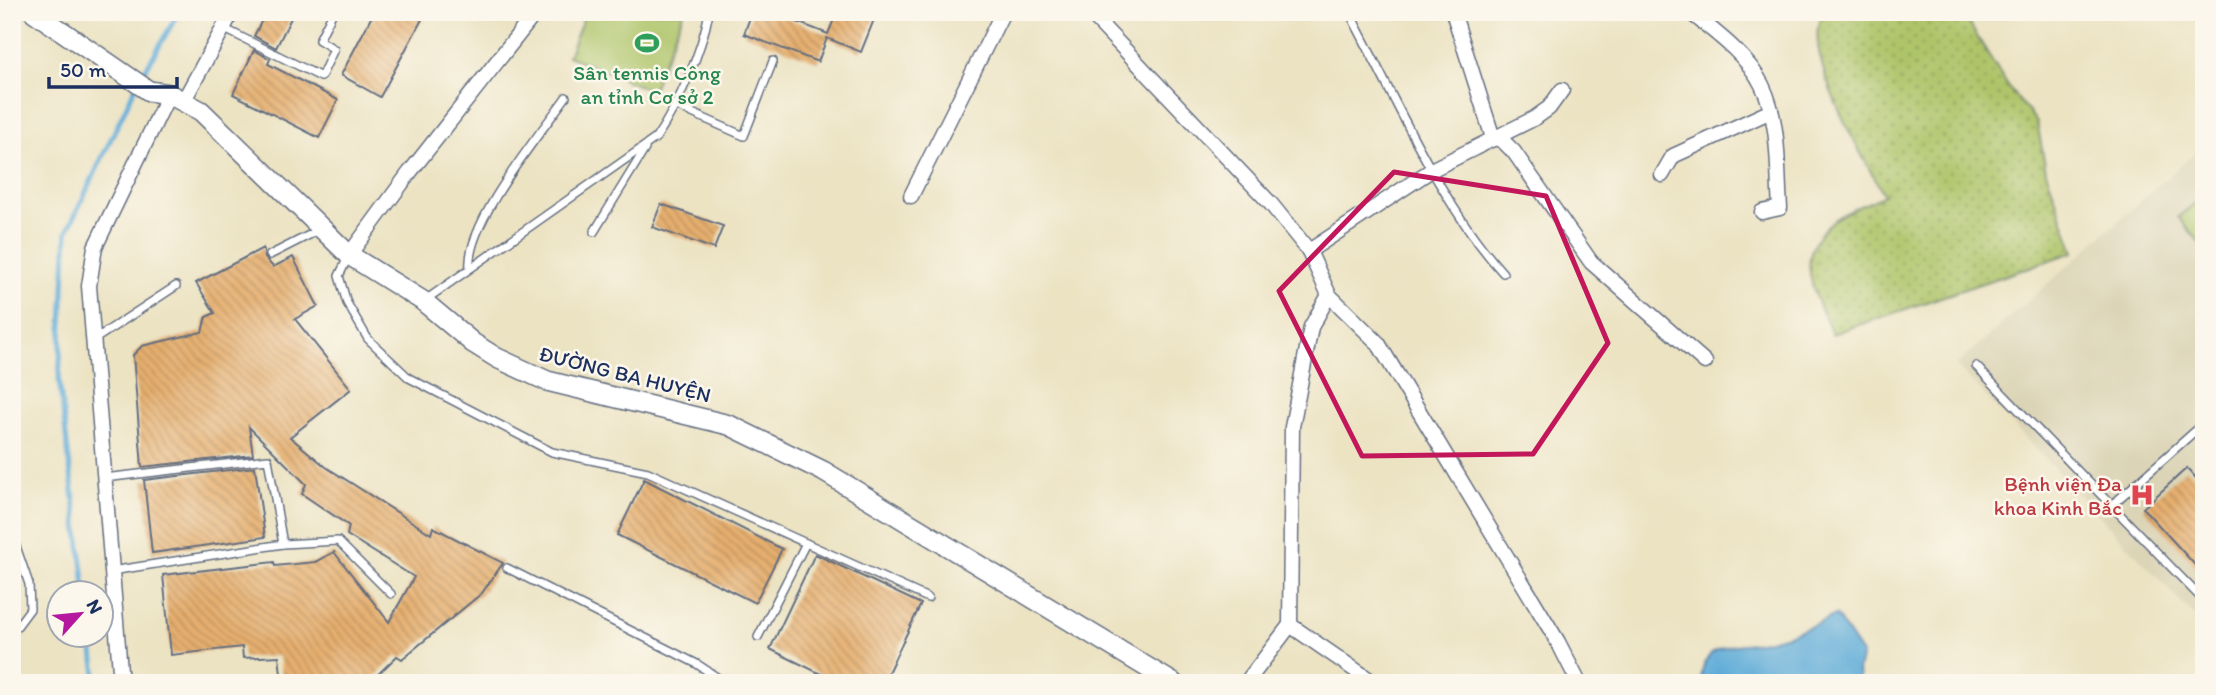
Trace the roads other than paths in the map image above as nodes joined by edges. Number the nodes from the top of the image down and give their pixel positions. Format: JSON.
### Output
{"nodes":[{"id":1,"x":34,"y":12,"type":"edge"},
{"id":2,"x":232,"y":12,"type":"edge"},
{"id":3,"x":333,"y":12,"type":"edge"},
{"id":4,"x":536,"y":12,"type":"edge"},
{"id":5,"x":709,"y":12,"type":"edge"},
{"id":6,"x":1003,"y":12,"type":"edge"},
{"id":7,"x":1089,"y":12,"type":"edge"},
{"id":8,"x":1349,"y":12,"type":"edge"},
{"id":9,"x":1453,"y":12,"type":"edge"},
{"id":10,"x":1690,"y":12,"type":"edge"},
{"id":11,"x":223,"y":28,"type":"junction"},
{"id":12,"x":773,"y":61,"type":"dead end"},
{"id":13,"x":1562,"y":90,"type":"dead end"},
{"id":14,"x":168,"y":95,"type":"junction"},
{"id":15,"x":566,"y":97,"type":"dead end"},
{"id":16,"x":674,"y":105,"type":"junction"},
{"id":17,"x":1771,"y":111,"type":"junction"},
{"id":18,"x":1493,"y":138,"type":"junction"},
{"id":19,"x":647,"y":145,"type":"junction"},
{"id":20,"x":1433,"y":169,"type":"junction"},
{"id":21,"x":1662,"y":174,"type":"dead end"},
{"id":22,"x":911,"y":196,"type":"dead end"},
{"id":23,"x":1762,"y":212,"type":"dead end"},
{"id":24,"x":323,"y":228,"type":"junction"},
{"id":25,"x":594,"y":232,"type":"dead end"},
{"id":26,"x":1309,"y":251,"type":"junction"},
{"id":27,"x":270,"y":255,"type":"dead end"},
{"id":28,"x":349,"y":255,"type":"junction"},
{"id":29,"x":470,"y":268,"type":"junction"},
{"id":30,"x":1503,"y":273,"type":"dead end"},
{"id":31,"x":176,"y":286,"type":"dead end"},
{"id":32,"x":1329,"y":295,"type":"junction"},
{"id":33,"x":423,"y":301,"type":"junction"},
{"id":34,"x":92,"y":341,"type":"junction"},
{"id":35,"x":1705,"y":362,"type":"dead end"},
{"id":36,"x":1976,"y":366,"type":"dead end"},
{"id":37,"x":2203,"y":424,"type":"edge"},
{"id":38,"x":103,"y":478,"type":"junction"},
{"id":39,"x":2112,"y":505,"type":"junction"},
{"id":40,"x":12,"y":535,"type":"edge"},
{"id":41,"x":806,"y":543,"type":"junction"},
{"id":42,"x":283,"y":544,"type":"junction"},
{"id":43,"x":507,"y":568,"type":"dead end"},
{"id":44,"x":111,"y":570,"type":"junction"},
{"id":45,"x":391,"y":594,"type":"dead end"},
{"id":46,"x":928,"y":598,"type":"dead end"},
{"id":47,"x":2204,"y":601,"type":"edge"},
{"id":48,"x":1290,"y":625,"type":"junction"},
{"id":49,"x":12,"y":633,"type":"edge"},
{"id":50,"x":758,"y":637,"type":"dead end"},
{"id":51,"x":1165,"y":681,"type":"edge"},
{"id":52,"x":121,"y":683,"type":"edge"},
{"id":53,"x":735,"y":683,"type":"edge"},
{"id":54,"x":1246,"y":683,"type":"edge"},
{"id":55,"x":1374,"y":683,"type":"edge"},
{"id":56,"x":1579,"y":683,"type":"edge"}],
"edges":[{"from":1,"to":14,"type":"street","name":"ĐƯỜNG BA HUYỆN"},
{"from":2,"to":11,"type":"street"},
{"from":3,"to":11,"type":"lane"},
{"from":4,"to":28,"type":"street"},
{"from":5,"to":16,"type":"lane"},
{"from":6,"to":22,"type":"street"},
{"from":7,"to":26,"type":"street"},
{"from":8,"to":20,"type":"lane"},
{"from":9,"to":18,"type":"street"},
{"from":10,"to":17,"type":"street"},
{"from":11,"to":14,"type":"street"},
{"from":12,"to":16,"type":"lane"},
{"from":13,"to":18,"type":"street"},
{"from":14,"to":24,"type":"street","name":"ĐƯỜNG BA HUYỆN"},
{"from":14,"to":34,"type":"street"},
{"from":15,"to":29,"type":"lane"},
{"from":16,"to":19,"type":"lane"},
{"from":17,"to":21,"type":"street"},
{"from":17,"to":23,"type":"street"},
{"from":18,"to":20,"type":"street"},
{"from":18,"to":35,"type":"street"},
{"from":19,"to":25,"type":"lane"},
{"from":19,"to":29,"type":"lane"},
{"from":20,"to":26,"type":"street"},
{"from":20,"to":30,"type":"lane"},
{"from":24,"to":27,"type":"lane"},
{"from":24,"to":28,"type":"street","name":"ĐƯỜNG BA HUYỆN"},
{"from":26,"to":32,"type":"street"},
{"from":28,"to":33,"type":"street","name":"ĐƯỜNG BA HUYỆN"},
{"from":28,"to":41,"type":"lane"},
{"from":29,"to":33,"type":"lane"},
{"from":31,"to":34,"type":"lane"},
{"from":32,"to":48,"type":"street"},
{"from":32,"to":56,"type":"street"},
{"from":33,"to":51,"type":"street","name":"ĐƯỜNG BA HUYỆN"},
{"from":34,"to":38,"type":"street"},
{"from":36,"to":39,"type":"lane"},
{"from":37,"to":39,"type":"lane"},
{"from":38,"to":42,"type":"lane"},
{"from":38,"to":44,"type":"street"},
{"from":39,"to":47,"type":"lane"},
{"from":40,"to":49,"type":"lane"},
{"from":41,"to":46,"type":"lane"},
{"from":41,"to":50,"type":"lane"},
{"from":42,"to":44,"type":"lane"},
{"from":42,"to":45,"type":"lane"},
{"from":43,"to":53,"type":"lane"},
{"from":44,"to":52,"type":"street"},
{"from":48,"to":54,"type":"street"},
{"from":48,"to":55,"type":"street"}]}
